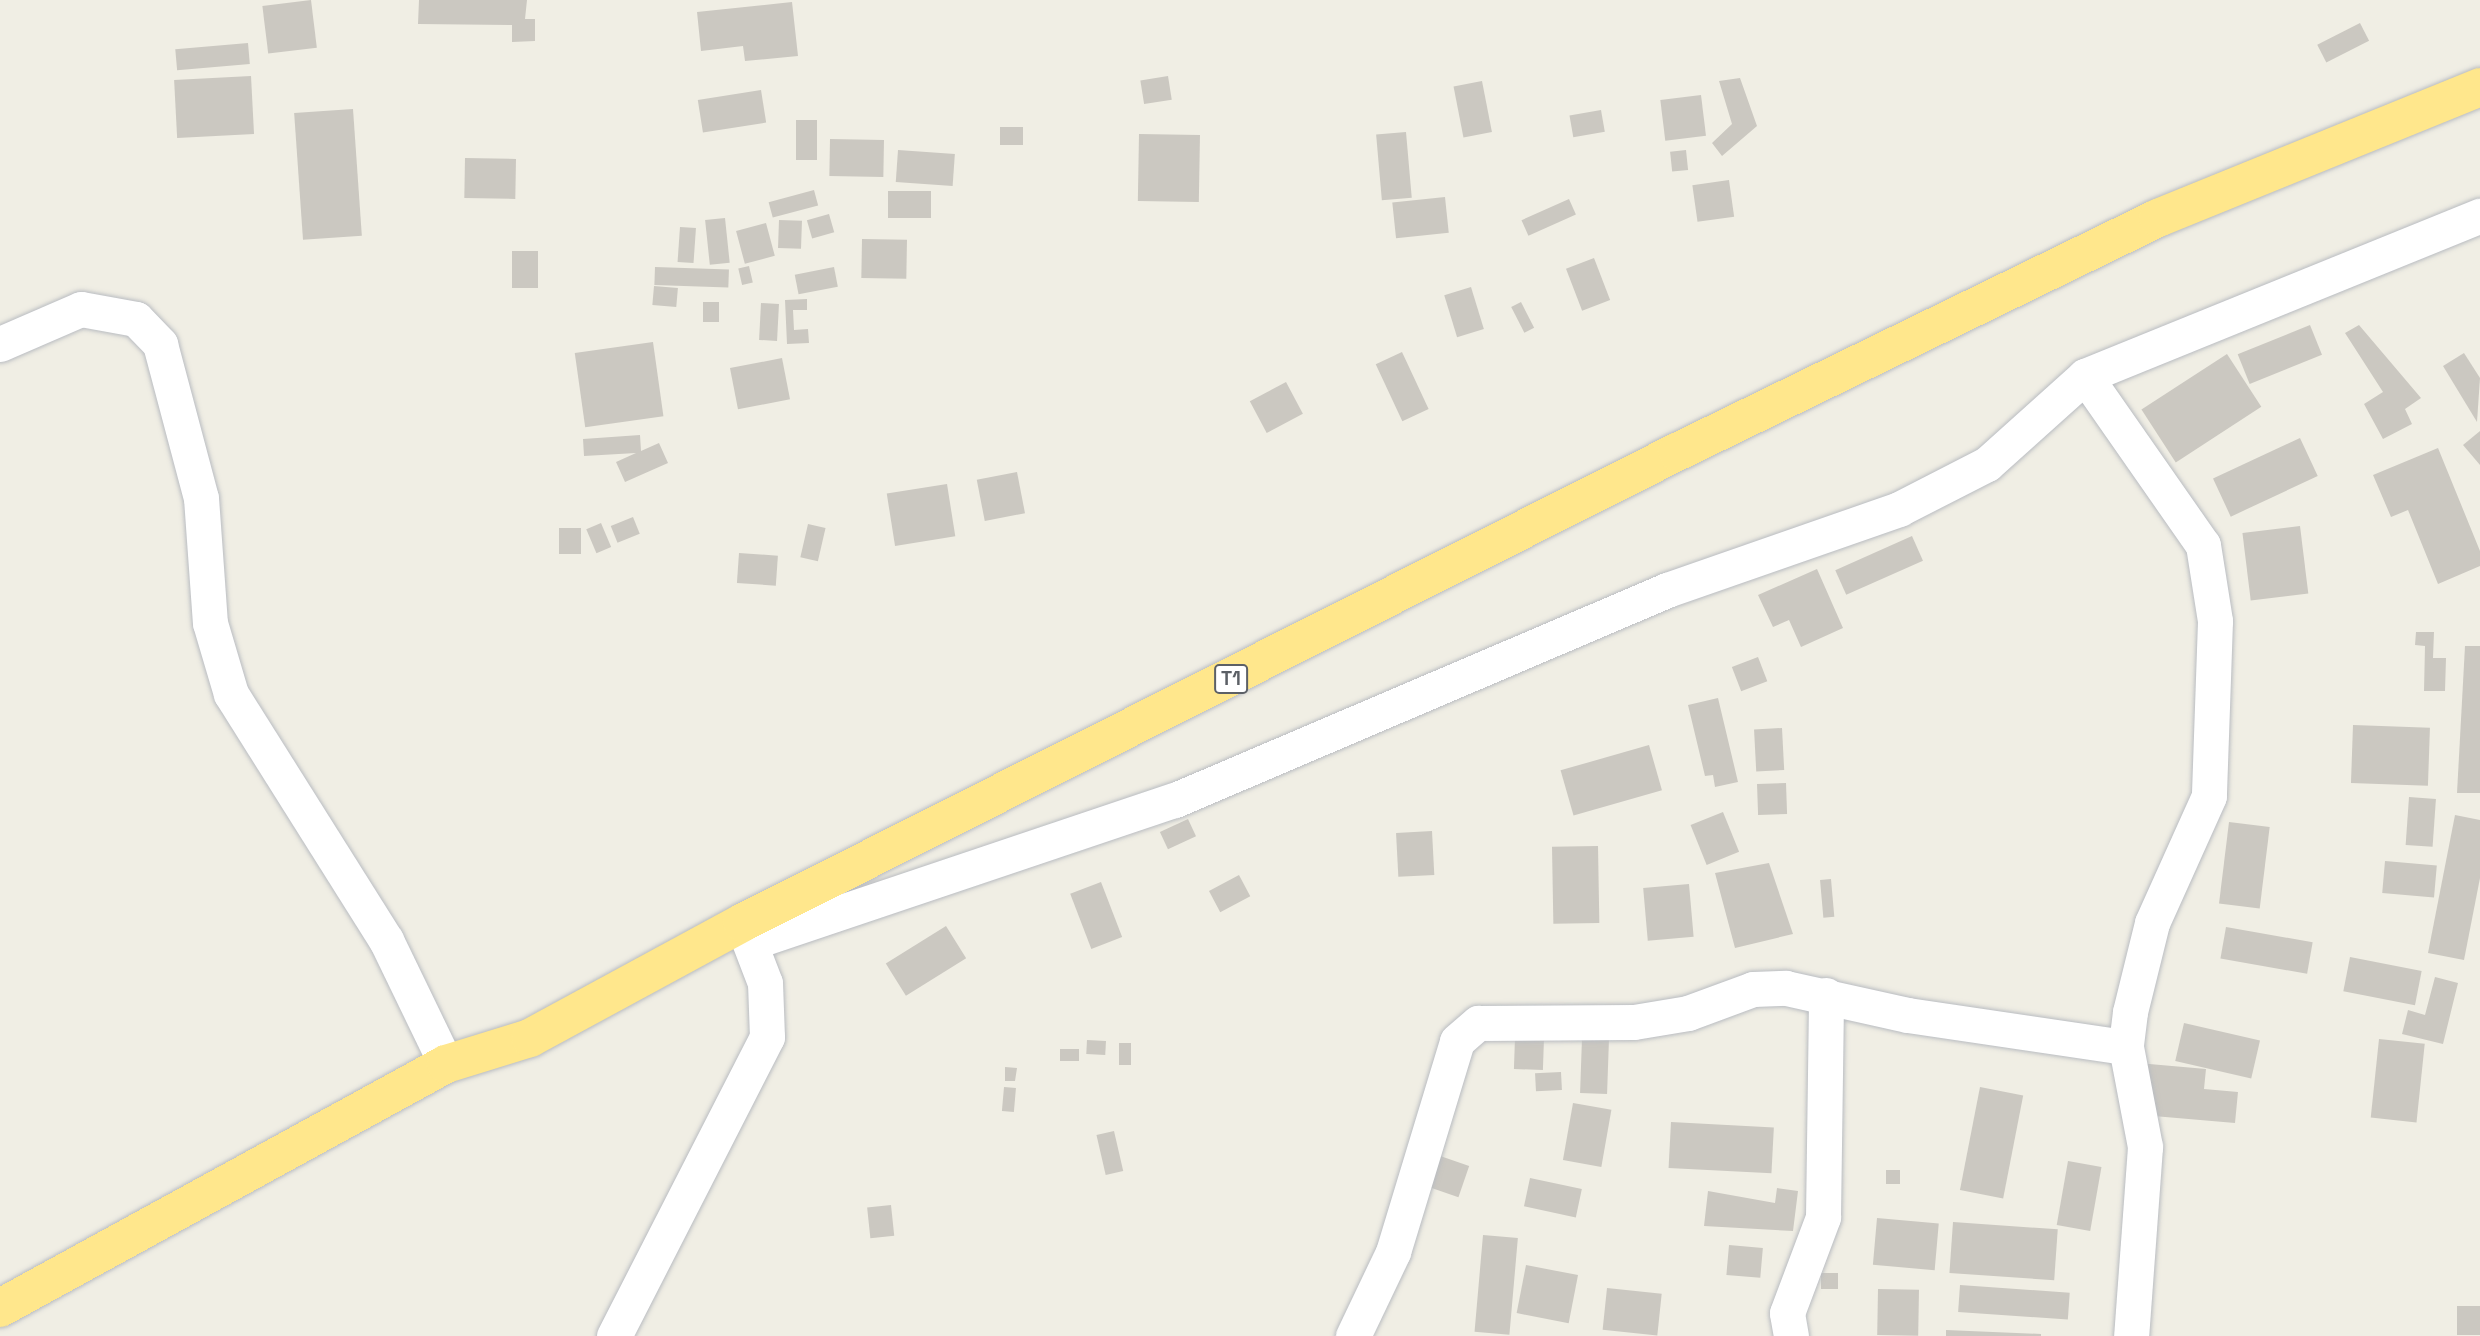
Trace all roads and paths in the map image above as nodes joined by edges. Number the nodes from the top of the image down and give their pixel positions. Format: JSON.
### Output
{"nodes":[{"id":1,"x":2480,"y":87,"type":"edge"},
{"id":2,"x":2480,"y":216,"type":"edge"},
{"id":3,"x":0,"y":344,"type":"edge"},
{"id":4,"x":2085,"y":376,"type":"junction"},
{"id":5,"x":747,"y":933,"type":"junction"},
{"id":6,"x":1826,"y":995,"type":"junction"},
{"id":7,"x":2126,"y":1047,"type":"junction"},
{"id":8,"x":446,"y":1063,"type":"junction"},
{"id":9,"x":0,"y":1308,"type":"edge"},
{"id":10,"x":614,"y":1336,"type":"edge"},
{"id":11,"x":1353,"y":1336,"type":"edge"},
{"id":12,"x":1791,"y":1336,"type":"edge"},
{"id":13,"x":2131,"y":1336,"type":"edge"}],
"edges":[{"from":1,"to":5,"type":"highway","number":"T1"},
{"from":2,"to":4,"type":"street"},
{"from":3,"to":8,"type":"street"},
{"from":4,"to":5,"type":"street"},
{"from":4,"to":7,"type":"street"},
{"from":5,"to":8,"type":"highway","number":"T1"},
{"from":5,"to":10,"type":"street"},
{"from":6,"to":7,"type":"street"},
{"from":6,"to":11,"type":"street"},
{"from":6,"to":12,"type":"street"},
{"from":7,"to":13,"type":"street"},
{"from":8,"to":9,"type":"highway","number":"T1"}]}
